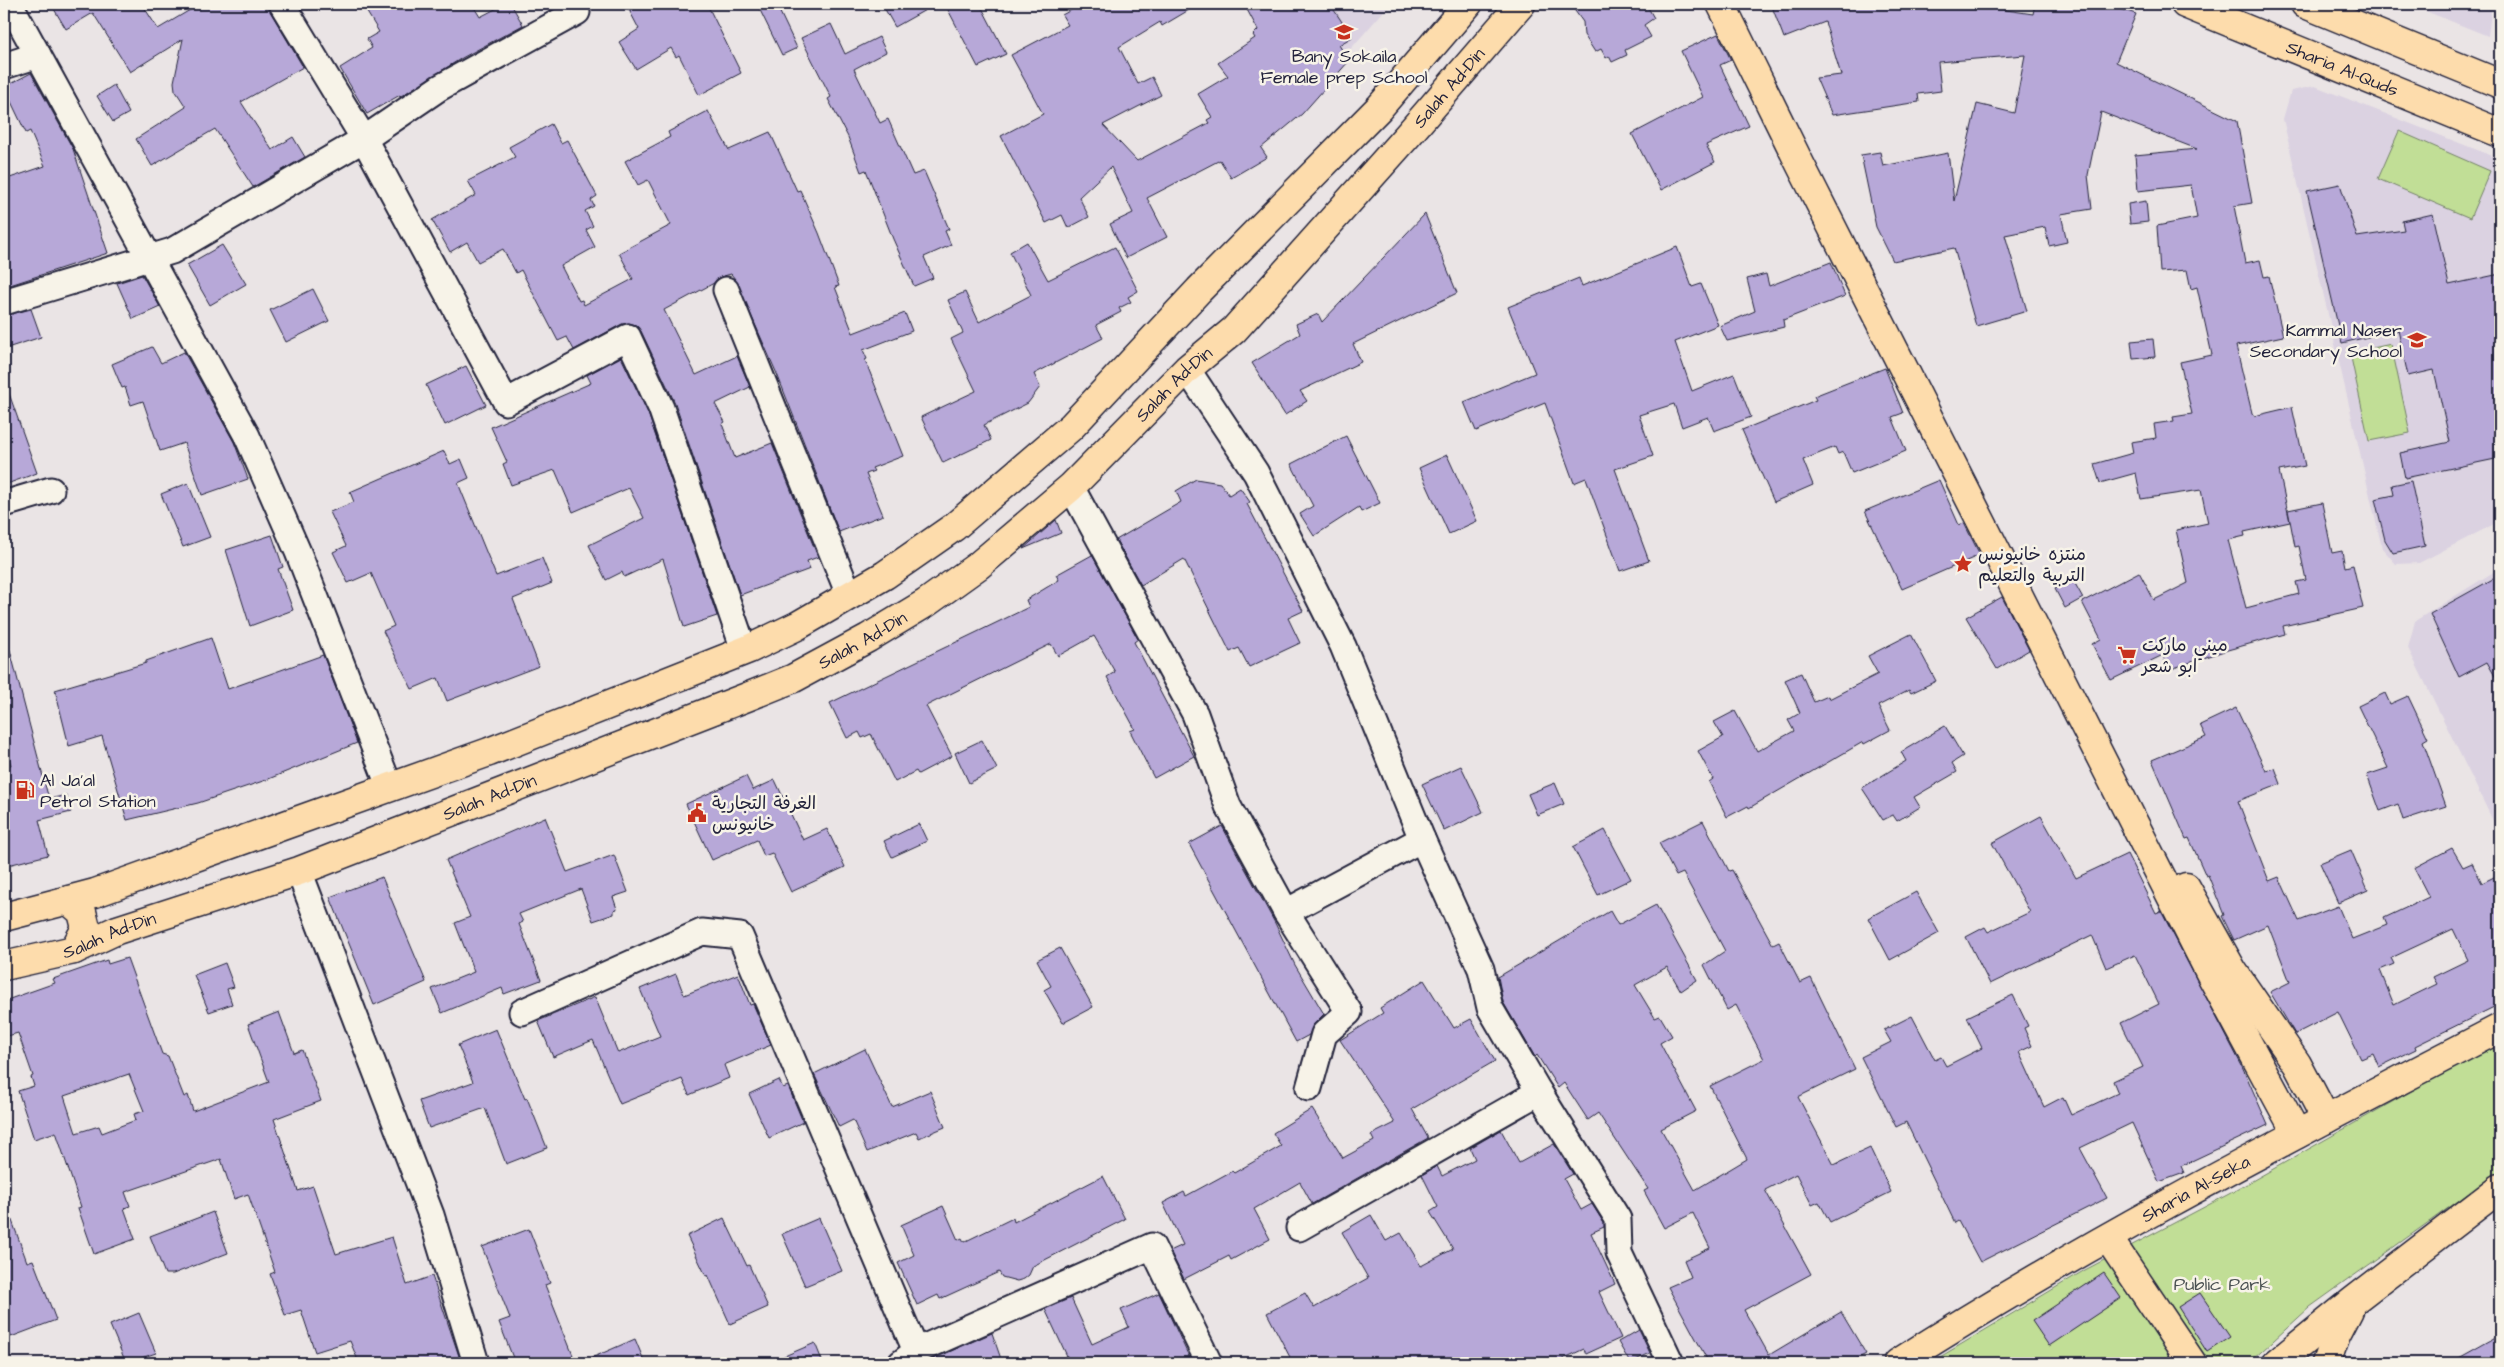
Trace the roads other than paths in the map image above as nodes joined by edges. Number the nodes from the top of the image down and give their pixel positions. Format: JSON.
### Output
{"nodes":[{"id":1,"x":10,"y":4,"type":"edge"},
{"id":2,"x":282,"y":4,"type":"edge"},
{"id":3,"x":573,"y":4,"type":"edge"},
{"id":4,"x":1468,"y":4,"type":"edge"},
{"id":5,"x":1521,"y":4,"type":"edge"},
{"id":6,"x":1721,"y":4,"type":"edge"},
{"id":7,"x":1740,"y":4,"type":"edge"},
{"id":8,"x":2185,"y":4,"type":"edge"},
{"id":9,"x":2305,"y":4,"type":"edge"},
{"id":10,"x":38,"y":55,"type":"junction"},
{"id":11,"x":4,"y":66,"type":"edge"},
{"id":12,"x":2500,"y":84,"type":"edge"},
{"id":13,"x":2500,"y":132,"type":"edge"},
{"id":14,"x":364,"y":139,"type":"junction"},
{"id":15,"x":150,"y":256,"type":"junction"},
{"id":16,"x":726,"y":290,"type":"dead end"},
{"id":17,"x":4,"y":302,"type":"edge"},
{"id":18,"x":1187,"y":369,"type":"junction"},
{"id":19,"x":1071,"y":487,"type":"junction"},
{"id":20,"x":50,"y":490,"type":"dead end"},
{"id":21,"x":4,"y":504,"type":"edge"},
{"id":22,"x":848,"y":592,"type":"dead end"},
{"id":23,"x":742,"y":644,"type":"dead end"},
{"id":24,"x":390,"y":788,"type":"junction"},
{"id":25,"x":1422,"y":839,"type":"junction"},
{"id":26,"x":299,"y":871,"type":"junction"},
{"id":27,"x":69,"y":900,"type":"junction"},
{"id":28,"x":1286,"y":912,"type":"junction"},
{"id":29,"x":4,"y":918,"type":"edge"},
{"id":30,"x":74,"y":950,"type":"junction"},
{"id":31,"x":4,"y":966,"type":"edge"},
{"id":32,"x":522,"y":1012,"type":"dead end"},
{"id":33,"x":2500,"y":1028,"type":"edge"},
{"id":34,"x":1308,"y":1088,"type":"dead end"},
{"id":35,"x":1539,"y":1092,"type":"junction"},
{"id":36,"x":2326,"y":1119,"type":"junction"},
{"id":37,"x":2298,"y":1134,"type":"junction"},
{"id":38,"x":2500,"y":1188,"type":"edge"},
{"id":39,"x":1299,"y":1228,"type":"dead end"},
{"id":40,"x":2108,"y":1238,"type":"junction"},
{"id":41,"x":2353,"y":1301,"type":"junction"},
{"id":42,"x":909,"y":1357,"type":"edge"},
{"id":43,"x":476,"y":1363,"type":"edge"},
{"id":44,"x":1209,"y":1363,"type":"edge"},
{"id":45,"x":1671,"y":1363,"type":"edge"},
{"id":46,"x":1898,"y":1363,"type":"edge"},
{"id":47,"x":2192,"y":1363,"type":"edge"},
{"id":48,"x":2277,"y":1363,"type":"edge"},
{"id":49,"x":2326,"y":1363,"type":"edge"}],
"edges":[{"from":1,"to":10,"type":"street"},
{"from":2,"to":14,"type":"street"},
{"from":3,"to":14,"type":"street"},
{"from":4,"to":24,"type":"main road"},
{"from":5,"to":18,"type":"main road","name":"Salah Ad-Din"},
{"from":6,"to":37,"type":"main road"},
{"from":7,"to":36,"type":"main road"},
{"from":8,"to":13,"type":"main road","name":"Sharia Al-Quds"},
{"from":9,"to":12,"type":"main road"},
{"from":10,"to":11,"type":"street"},
{"from":10,"to":15,"type":"street"},
{"from":14,"to":15,"type":"street"},
{"from":14,"to":23,"type":"street"},
{"from":15,"to":17,"type":"street"},
{"from":15,"to":24,"type":"street"},
{"from":16,"to":22,"type":"street"},
{"from":18,"to":19,"type":"main road","name":"Salah Ad-Din"},
{"from":18,"to":25,"type":"street"},
{"from":19,"to":26,"type":"main road","name":"Salah Ad-Din"},
{"from":19,"to":28,"type":"street"},
{"from":20,"to":21,"type":"street"},
{"from":24,"to":27,"type":"main road"},
{"from":25,"to":28,"type":"street"},
{"from":25,"to":35,"type":"street"},
{"from":26,"to":30,"type":"main road","name":"Salah Ad-Din"},
{"from":26,"to":43,"type":"street"},
{"from":27,"to":29,"type":"main road"},
{"from":27,"to":30,"type":"main road"},
{"from":28,"to":34,"type":"street"},
{"from":30,"to":31,"type":"main road","name":"Salah Ad-Din"},
{"from":32,"to":42,"type":"street"},
{"from":33,"to":36,"type":"main road","name":"Sharia Al-Seka"},
{"from":35,"to":39,"type":"street"},
{"from":35,"to":45,"type":"street"},
{"from":36,"to":37,"type":"main road","name":"Sharia Al-Seka"},
{"from":37,"to":40,"type":"main road","name":"Sharia Al-Seka"},
{"from":38,"to":41,"type":"main road"},
{"from":40,"to":46,"type":"main road","name":"Sharia Al-Seka"},
{"from":40,"to":47,"type":"main road"},
{"from":41,"to":48,"type":"main road"},
{"from":41,"to":49,"type":"main road"},
{"from":42,"to":44,"type":"street"}]}
